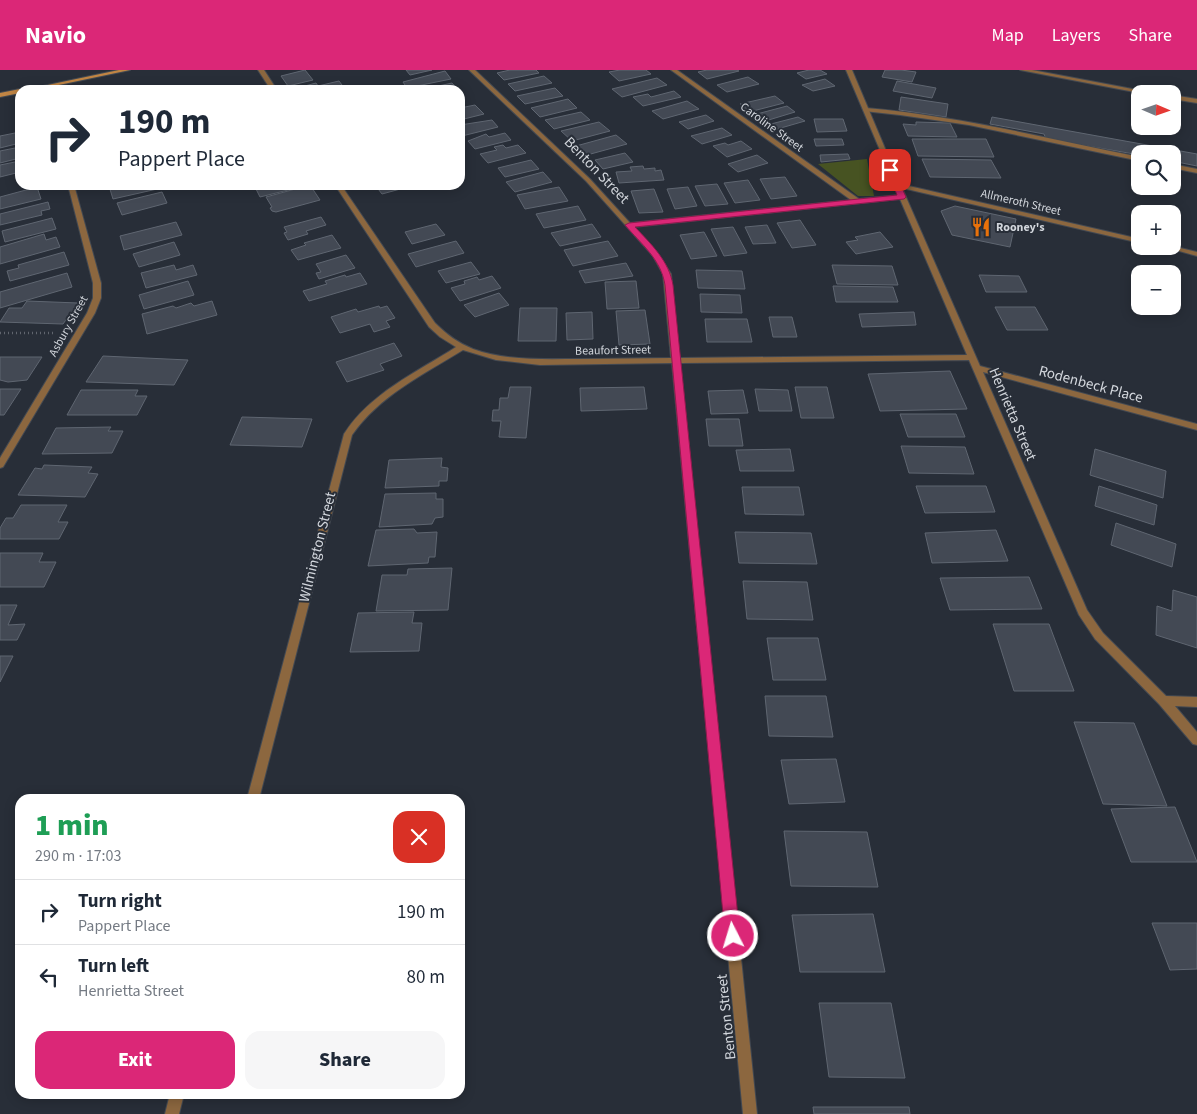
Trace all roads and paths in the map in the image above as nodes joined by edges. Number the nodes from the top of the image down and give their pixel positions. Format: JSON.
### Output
{"nodes":[{"id":1,"x":127,"y":70,"type":"edge"},
{"id":2,"x":260,"y":70,"type":"edge"},
{"id":3,"x":472,"y":70,"type":"edge"},
{"id":4,"x":674,"y":70,"type":"edge"},
{"id":5,"x":849,"y":70,"type":"edge"},
{"id":6,"x":1023,"y":70,"type":"edge"},
{"id":7,"x":59,"y":85,"type":"edge"},
{"id":8,"x":270,"y":85,"type":"edge"},
{"id":9,"x":1131,"y":89,"type":"edge"},
{"id":10,"x":15,"y":92,"type":"edge"},
{"id":11,"x":0,"y":95,"type":"edge"},
{"id":12,"x":1181,"y":98,"type":"edge"},
{"id":13,"x":1197,"y":101,"type":"edge"},
{"id":14,"x":866,"y":110,"type":"junction"},
{"id":15,"x":1131,"y":158,"type":"edge"},
{"id":16,"x":1181,"y":168,"type":"edge"},
{"id":17,"x":1197,"y":171,"type":"edge"},
{"id":18,"x":897,"y":186,"type":"junction"},
{"id":19,"x":72,"y":190,"type":"edge"},
{"id":20,"x":341,"y":190,"type":"edge"},
{"id":21,"x":902,"y":197,"type":"junction"},
{"id":22,"x":858,"y":202,"type":"junction"},
{"id":23,"x":629,"y":225,"type":"junction"},
{"id":24,"x":1131,"y":239,"type":"edge"},
{"id":25,"x":1181,"y":250,"type":"edge"},
{"id":26,"x":1197,"y":254,"type":"edge"},
{"id":27,"x":0,"y":333,"type":"edge"},
{"id":28,"x":78,"y":334,"type":"junction"},
{"id":29,"x":461,"y":348,"type":"junction"},
{"id":30,"x":973,"y":356,"type":"junction"},
{"id":31,"x":677,"y":360,"type":"junction"},
{"id":32,"x":978,"y":368,"type":"junction"},
{"id":33,"x":1197,"y":427,"type":"edge"},
{"id":34,"x":0,"y":465,"type":"edge"},
{"id":35,"x":1163,"y":701,"type":"junction"},
{"id":36,"x":1197,"y":702,"type":"edge"},
{"id":37,"x":1197,"y":740,"type":"edge"},
{"id":38,"x":254,"y":794,"type":"edge"},
{"id":39,"x":176,"y":1099,"type":"edge"},
{"id":40,"x":172,"y":1114,"type":"edge"},
{"id":41,"x":750,"y":1114,"type":"edge"}],
"edges":[{"from":1,"to":7,"type":"street"},
{"from":2,"to":8,"type":"street"},
{"from":3,"to":23,"type":"street","name":"Benton Street"},
{"from":4,"to":22,"type":"street","name":"Caroline Street"},
{"from":5,"to":14,"type":"street","name":"Henrietta Street"},
{"from":6,"to":9,"type":"street"},
{"from":10,"to":11,"type":"street"},
{"from":12,"to":13,"type":"street"},
{"from":14,"to":15,"type":"street"},
{"from":14,"to":18,"type":"street","name":"Henrietta Street"},
{"from":16,"to":17,"type":"street"},
{"from":18,"to":21,"type":"street","name":"Henrietta Street"},
{"from":18,"to":24,"type":"street","name":"Allmeroth Street"},
{"from":19,"to":28,"type":"street","name":"Asbury Street"},
{"from":20,"to":29,"type":"street","name":"Beaufort Street"},
{"from":21,"to":22,"type":"street"},
{"from":21,"to":30,"type":"street","name":"Henrietta Street"},
{"from":22,"to":23,"type":"street"},
{"from":23,"to":31,"type":"street","name":"Benton Street"},
{"from":25,"to":26,"type":"street"},
{"from":27,"to":28,"type":"path"},
{"from":28,"to":34,"type":"street","name":"Asbury Street"},
{"from":29,"to":31,"type":"street","name":"Beaufort Street"},
{"from":29,"to":38,"type":"street","name":"Wilmington Street"},
{"from":30,"to":31,"type":"street","name":"Beaufort Street"},
{"from":30,"to":32,"type":"street","name":"Henrietta Street"},
{"from":31,"to":41,"type":"street","name":"Benton Street"},
{"from":32,"to":33,"type":"street","name":"Rodenbeck Place"},
{"from":32,"to":35,"type":"street","name":"Henrietta Street"},
{"from":35,"to":36,"type":"street"},
{"from":35,"to":37,"type":"street","name":"Henrietta Street"},
{"from":39,"to":40,"type":"street"}]}
